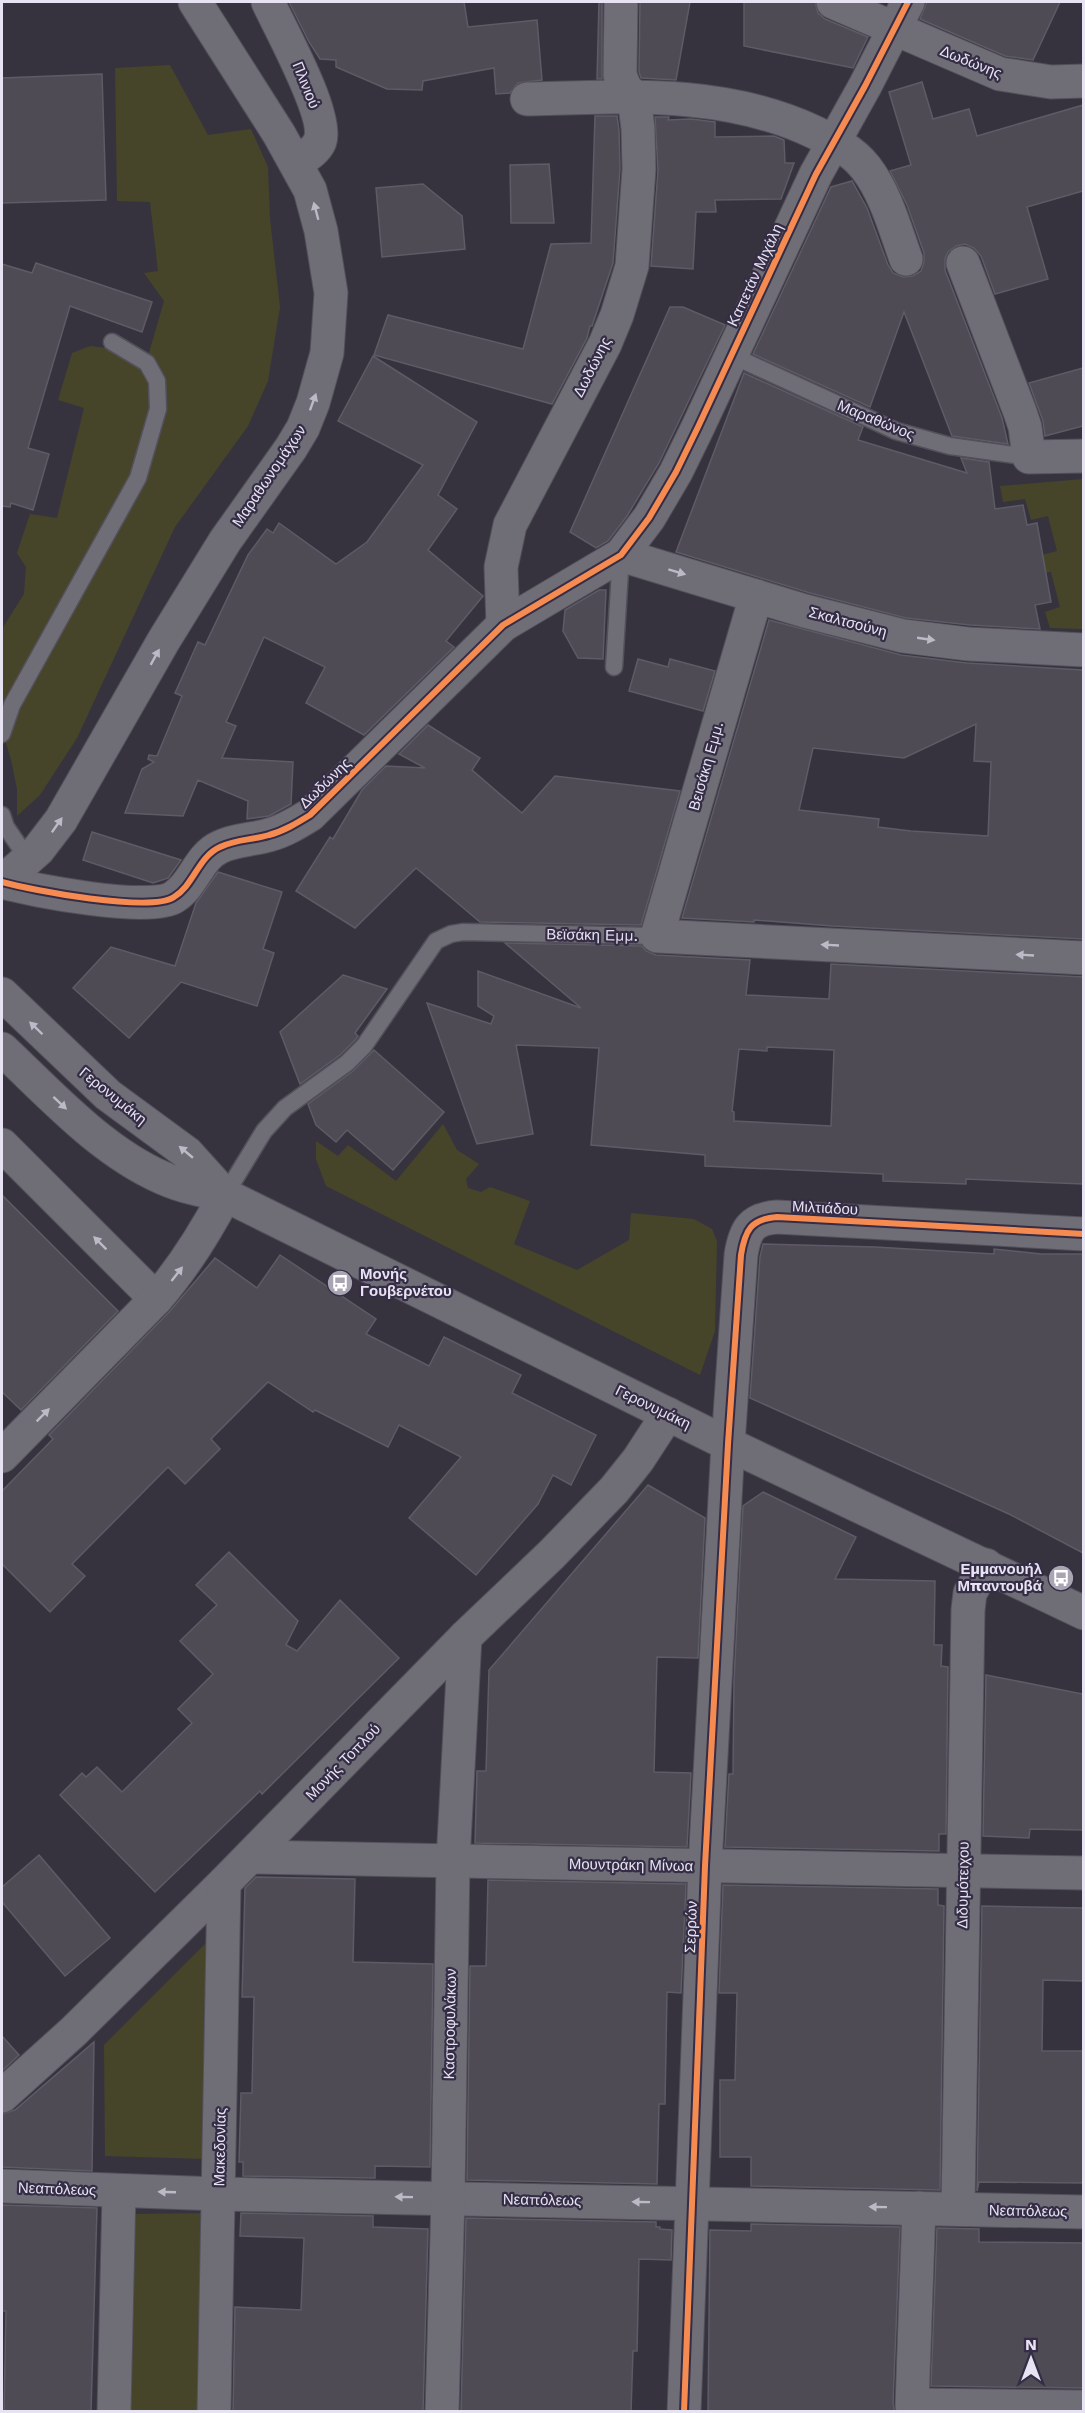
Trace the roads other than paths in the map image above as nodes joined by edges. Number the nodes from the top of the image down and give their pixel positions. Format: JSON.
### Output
{"nodes":[{"id":1,"x":195,"y":2,"type":"edge"},
{"id":2,"x":268,"y":2,"type":"edge"},
{"id":3,"x":621,"y":2,"type":"edge"},
{"id":4,"x":832,"y":2,"type":"edge"},
{"id":5,"x":901,"y":15,"type":"edge"},
{"id":6,"x":1083,"y":81,"type":"edge"},
{"id":7,"x":634,"y":97,"type":"junction"},
{"id":8,"x":527,"y":99,"type":"dead end"},
{"id":9,"x":835,"y":142,"type":"junction"},
{"id":10,"x":296,"y":163,"type":"junction"},
{"id":11,"x":906,"y":259,"type":"dead end"},
{"id":12,"x":963,"y":263,"type":"dead end"},
{"id":13,"x":112,"y":342,"type":"dead end"},
{"id":14,"x":731,"y":355,"type":"junction"},
{"id":15,"x":1083,"y":456,"type":"edge"},
{"id":16,"x":1029,"y":457,"type":"junction"},
{"id":17,"x":621,"y":555,"type":"junction"},
{"id":18,"x":756,"y":596,"type":"junction"},
{"id":19,"x":503,"y":625,"type":"junction"},
{"id":20,"x":1083,"y":650,"type":"edge"},
{"id":21,"x":614,"y":667,"type":"dead end"},
{"id":22,"x":2,"y":734,"type":"edge"},
{"id":23,"x":2,"y":815,"type":"edge"},
{"id":24,"x":28,"y":859,"type":"junction"},
{"id":25,"x":2,"y":882,"type":"edge"},
{"id":26,"x":657,"y":936,"type":"junction"},
{"id":27,"x":1083,"y":958,"type":"edge"},
{"id":28,"x":2,"y":994,"type":"edge"},
{"id":29,"x":2,"y":1050,"type":"edge"},
{"id":30,"x":2,"y":1145,"type":"edge"},
{"id":31,"x":225,"y":1195,"type":"junction"},
{"id":32,"x":1083,"y":1234,"type":"edge"},
{"id":33,"x":156,"y":1299,"type":"junction"},
{"id":34,"x":668,"y":1414,"type":"junction"},
{"id":35,"x":728,"y":1444,"type":"junction"},
{"id":36,"x":2,"y":1456,"type":"edge"},
{"id":37,"x":986,"y":1565,"type":"junction"},
{"id":38,"x":1083,"y":1613,"type":"edge"},
{"id":39,"x":465,"y":1637,"type":"junction"},
{"id":40,"x":250,"y":1857,"type":"junction"},
{"id":41,"x":453,"y":1861,"type":"junction"},
{"id":42,"x":705,"y":1866,"type":"junction"},
{"id":43,"x":963,"y":1871,"type":"junction"},
{"id":44,"x":1083,"y":1873,"type":"edge"},
{"id":45,"x":224,"y":1883,"type":"junction"},
{"id":46,"x":2,"y":2096,"type":"edge"},
{"id":47,"x":2,"y":2187,"type":"edge"},
{"id":48,"x":119,"y":2191,"type":"junction"},
{"id":49,"x":219,"y":2194,"type":"junction"},
{"id":50,"x":448,"y":2198,"type":"junction"},
{"id":51,"x":693,"y":2203,"type":"junction"},
{"id":52,"x":919,"y":2208,"type":"junction"},
{"id":53,"x":958,"y":2209,"type":"junction"},
{"id":54,"x":1083,"y":2212,"type":"edge"},
{"id":55,"x":1083,"y":2407,"type":"edge"},
{"id":56,"x":114,"y":2412,"type":"edge"},
{"id":57,"x":214,"y":2412,"type":"edge"},
{"id":58,"x":442,"y":2412,"type":"edge"},
{"id":59,"x":684,"y":2412,"type":"edge"}],
"edges":[{"from":1,"to":10,"type":"street","name":"Μαραθωνομάχων"},
{"from":2,"to":10,"type":"street","name":"Πλινιού"},
{"from":3,"to":7,"type":"street","name":"Δωδώνης"},
{"from":4,"to":5,"type":"street","name":"Δωδώνης"},
{"from":5,"to":6,"type":"street","name":"Δωδώνης"},
{"from":5,"to":9,"type":"street","name":"Καπετάν Μιχάλη"},
{"from":7,"to":8,"type":"street"},
{"from":7,"to":9,"type":"street"},
{"from":7,"to":19,"type":"street","name":"Δωδώνης"},
{"from":9,"to":11,"type":"street"},
{"from":9,"to":14,"type":"street","name":"Καπετάν Μιχάλη"},
{"from":24,"to":10,"type":"street","name":"Μαραθωνομάχων","one_way":true},
{"from":12,"to":16,"type":"street"},
{"from":13,"to":22,"type":"lane"},
{"from":14,"to":16,"type":"lane","name":"Μαραθώνος"},
{"from":14,"to":17,"type":"street","name":"Καπετάν Μιχάλη"},
{"from":15,"to":16,"type":"street","name":"Μαραθώνος"},
{"from":17,"to":18,"type":"street","name":"Σκαλτσούνη","one_way":true},
{"from":17,"to":19,"type":"street","name":"Δωδώνης"},
{"from":17,"to":21,"type":"lane"},
{"from":18,"to":20,"type":"street","name":"Σκαλτσούνη","one_way":true},
{"from":18,"to":26,"type":"street","name":"Βεισάκη Εμμ."},
{"from":19,"to":25,"type":"street","name":"Δωδώνης"},
{"from":23,"to":24,"type":"lane"},
{"from":24,"to":25,"type":"street","name":"Μαραθωνομάχων"},
{"from":27,"to":26,"type":"street","name":"Βεϊσάκη Εμμ.","one_way":true},
{"from":26,"to":31,"type":"lane","name":"Βεϊσάκη Εμμ."},
{"from":31,"to":28,"type":"street","name":"Γερονυμάκη","one_way":true},
{"from":29,"to":31,"type":"street","name":"Γερονυμάκη","one_way":true},
{"from":33,"to":30,"type":"street","one_way":true},
{"from":33,"to":31,"type":"street","one_way":true},
{"from":31,"to":34,"type":"street","name":"Γερονυμάκη"},
{"from":32,"to":35,"type":"street","name":"Μιλτιάδου"},
{"from":36,"to":33,"type":"street","one_way":true},
{"from":34,"to":35,"type":"street","name":"Γερονυμάκη"},
{"from":34,"to":39,"type":"street","name":"Μονής Τοπλού"},
{"from":35,"to":37,"type":"street","name":"Γερονυμάκη"},
{"from":35,"to":42,"type":"street","name":"Σερρών"},
{"from":37,"to":38,"type":"street","name":"Γερονυμάκη"},
{"from":37,"to":43,"type":"street","name":"Διδυμότειχου"},
{"from":39,"to":40,"type":"street","name":"Μονής Τοπλού"},
{"from":39,"to":41,"type":"street","name":"Καστροφυλάκων"},
{"from":40,"to":41,"type":"street","name":"Μουντράκη Μίνωα"},
{"from":40,"to":45,"type":"street","name":"Μονής Τοπλού"},
{"from":41,"to":42,"type":"street","name":"Μουντράκη Μίνωα"},
{"from":41,"to":50,"type":"street","name":"Καστροφυλάκων"},
{"from":42,"to":43,"type":"street","name":"Μουντράκη Μίνωα"},
{"from":42,"to":51,"type":"street","name":"Σερρών"},
{"from":43,"to":44,"type":"street","name":"Μουντράκη Μίνωα"},
{"from":43,"to":53,"type":"street","name":"Διδυμότειχου"},
{"from":45,"to":46,"type":"street","name":"Μονής Τοπλού"},
{"from":45,"to":49,"type":"street","name":"Μακεδονίας"},
{"from":47,"to":48,"type":"street","name":"Νεαπόλεως"},
{"from":49,"to":48,"type":"street","name":"Νεαπόλεως","one_way":true},
{"from":48,"to":56,"type":"street"},
{"from":50,"to":49,"type":"street","name":"Νεαπόλεως","one_way":true},
{"from":49,"to":57,"type":"street","name":"Μακεδονίας"},
{"from":51,"to":50,"type":"street","name":"Νεαπόλεως","one_way":true},
{"from":50,"to":58,"type":"street","name":"Καστροφυλάκων"},
{"from":52,"to":51,"type":"street","name":"Νεαπόλεως","one_way":true},
{"from":51,"to":59,"type":"street","name":"Σερρών"},
{"from":52,"to":53,"type":"street","name":"Νεαπόλεως"},
{"from":52,"to":55,"type":"street"},
{"from":53,"to":54,"type":"street","name":"Νεαπόλεως"}]}
